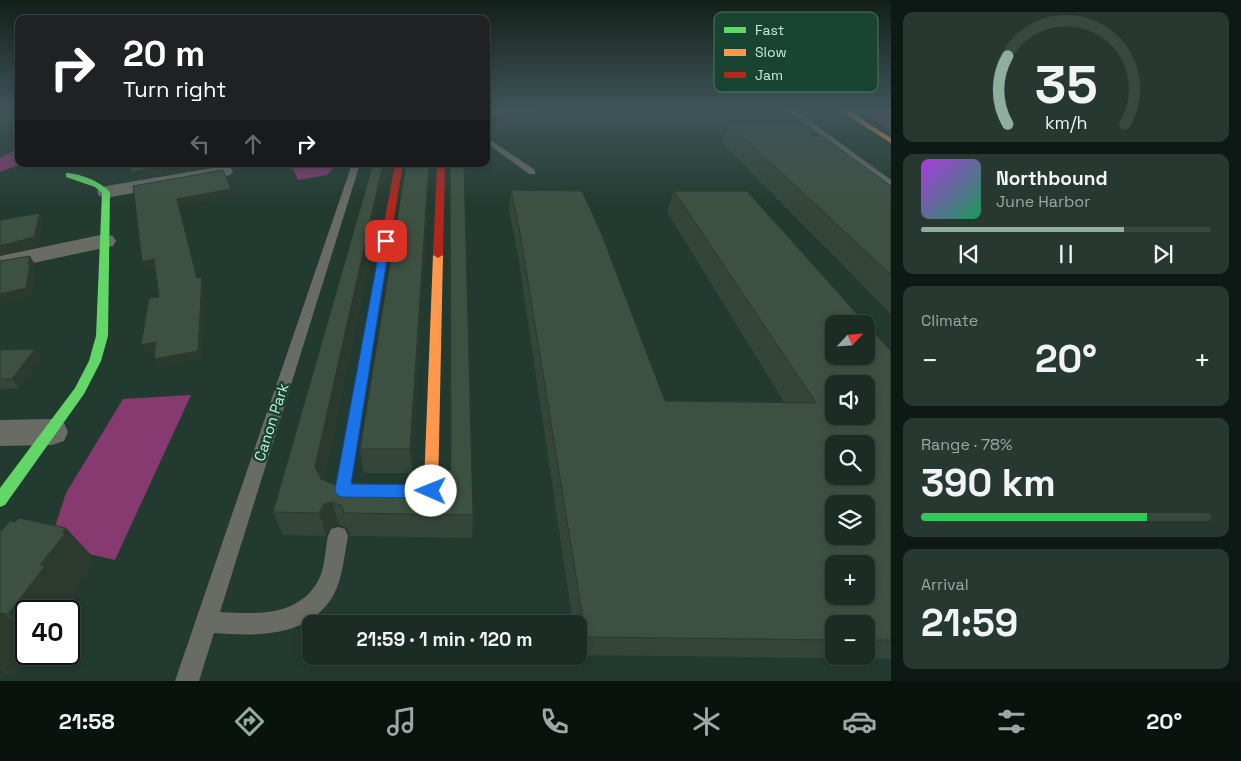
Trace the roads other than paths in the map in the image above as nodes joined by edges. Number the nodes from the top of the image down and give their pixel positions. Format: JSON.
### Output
{"nodes":[{"id":1,"x":490,"y":142,"type":"edge"},
{"id":2,"x":832,"y":142,"type":"edge"},
{"id":3,"x":826,"y":151,"type":"edge"},
{"id":4,"x":844,"y":151,"type":"junction"},
{"id":5,"x":355,"y":167,"type":"edge"},
{"id":6,"x":398,"y":167,"type":"edge"},
{"id":7,"x":441,"y":167,"type":"edge"},
{"id":8,"x":224,"y":171,"type":"edge"},
{"id":9,"x":532,"y":172,"type":"dead end"},
{"id":10,"x":69,"y":175,"type":"dead end"},
{"id":11,"x":891,"y":184,"type":"edge"},
{"id":12,"x":106,"y":192,"type":"junction"},
{"id":13,"x":105,"y":241,"type":"junction"},
{"id":14,"x":0,"y":263,"type":"edge"},
{"id":15,"x":52,"y":432,"type":"junction"},
{"id":16,"x":0,"y":434,"type":"edge"},
{"id":17,"x":0,"y":500,"type":"edge"},
{"id":18,"x":338,"y":536,"type":"dead end"},
{"id":19,"x":206,"y":622,"type":"junction"},
{"id":20,"x":187,"y":681,"type":"edge"}],
"edges":[{"from":1,"to":9,"type":"lane"},
{"from":2,"to":4,"type":"lane"},
{"from":3,"to":4,"type":"lane"},
{"from":4,"to":11,"type":"lane"},
{"from":5,"to":19,"type":"lane","name":"Canon Park"},
{"from":6,"to":7,"type":"main road"},
{"from":8,"to":12,"type":"street"},
{"from":10,"to":12,"type":"main road"},
{"from":12,"to":13,"type":"main road"},
{"from":13,"to":14,"type":"street"},
{"from":13,"to":15,"type":"main road"},
{"from":15,"to":16,"type":"street"},
{"from":15,"to":17,"type":"main road"},
{"from":18,"to":19,"type":"lane"},
{"from":19,"to":20,"type":"lane","name":"Canon Park"}]}
